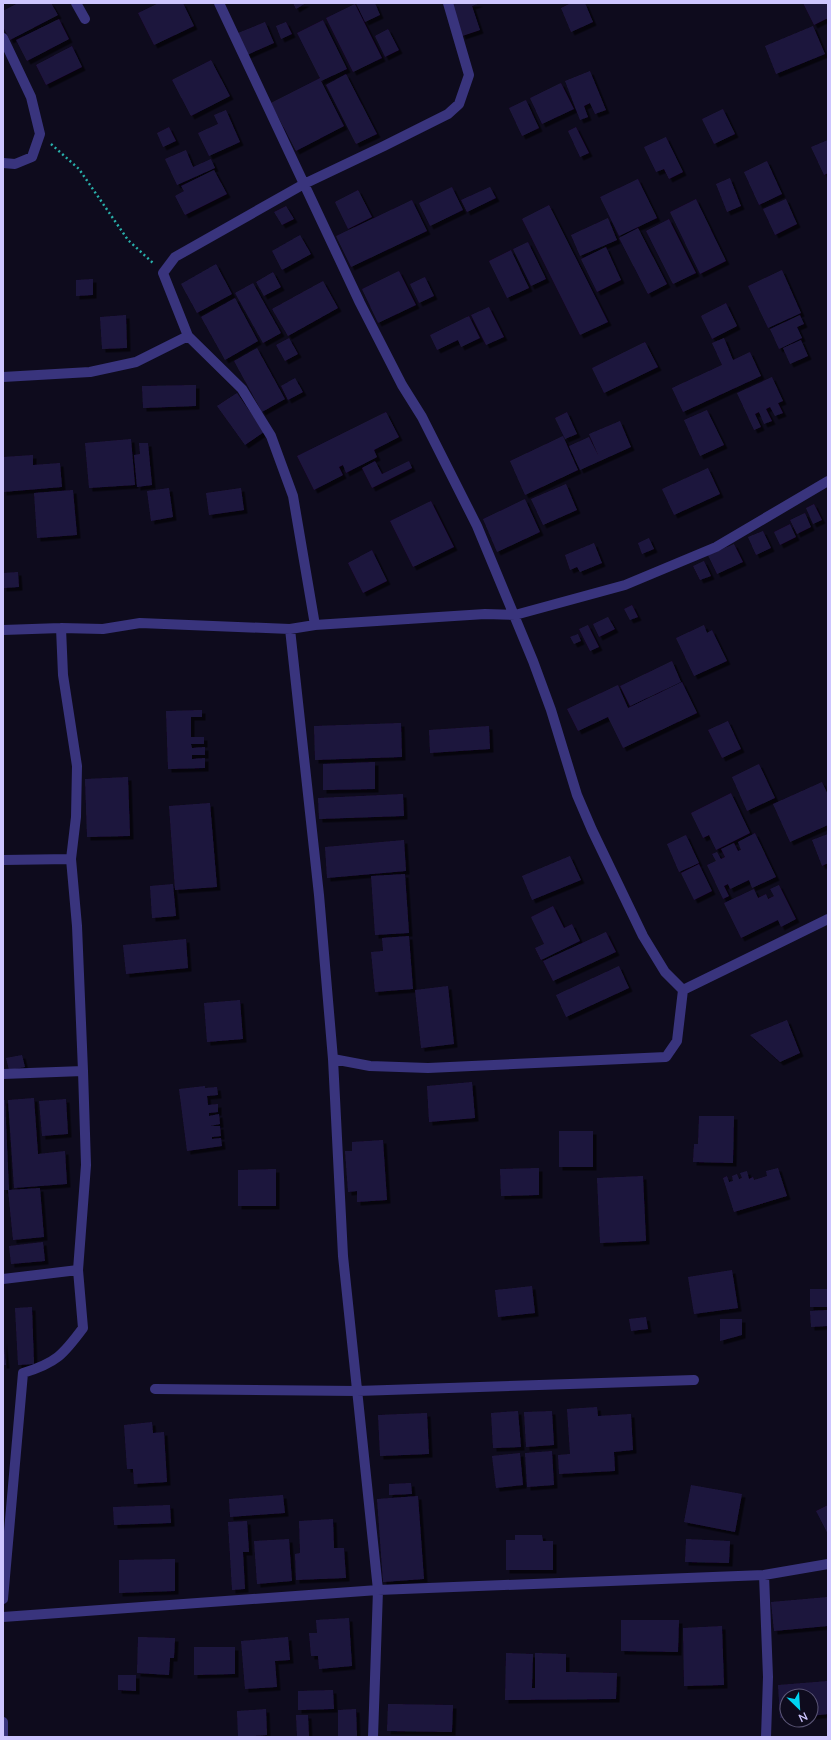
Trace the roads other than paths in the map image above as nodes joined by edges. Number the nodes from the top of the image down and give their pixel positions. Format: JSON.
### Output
{"nodes":[{"id":1,"x":76,"y":3,"type":"edge"},
{"id":2,"x":219,"y":3,"type":"edge"},
{"id":3,"x":448,"y":3,"type":"edge"},
{"id":4,"x":85,"y":19,"type":"dead end"},
{"id":5,"x":3,"y":38,"type":"edge"},
{"id":6,"x":3,"y":163,"type":"edge"},
{"id":7,"x":304,"y":184,"type":"junction"},
{"id":8,"x":188,"y":336,"type":"junction"},
{"id":9,"x":3,"y":377,"type":"edge"},
{"id":10,"x":828,"y":481,"type":"edge"},
{"id":11,"x":515,"y":615,"type":"junction"},
{"id":12,"x":315,"y":625,"type":"junction"},
{"id":13,"x":62,"y":628,"type":"junction"},
{"id":14,"x":290,"y":628,"type":"junction"},
{"id":15,"x":3,"y":630,"type":"edge"},
{"id":16,"x":71,"y":859,"type":"junction"},
{"id":17,"x":3,"y":860,"type":"edge"},
{"id":18,"x":828,"y":919,"type":"edge"},
{"id":19,"x":683,"y":990,"type":"junction"},
{"id":20,"x":333,"y":1059,"type":"junction"},
{"id":21,"x":82,"y":1071,"type":"junction"},
{"id":22,"x":3,"y":1074,"type":"edge"},
{"id":23,"x":78,"y":1270,"type":"junction"},
{"id":24,"x":3,"y":1279,"type":"edge"},
{"id":25,"x":694,"y":1380,"type":"dead end"},
{"id":26,"x":155,"y":1388,"type":"dead end"},
{"id":27,"x":358,"y":1391,"type":"junction"},
{"id":28,"x":828,"y":1564,"type":"edge"},
{"id":29,"x":764,"y":1574,"type":"junction"},
{"id":30,"x":378,"y":1590,"type":"junction"},
{"id":31,"x":3,"y":1599,"type":"edge"},
{"id":32,"x":3,"y":1617,"type":"edge"},
{"id":33,"x":3,"y":1722,"type":"edge"},
{"id":34,"x":3,"y":1737,"type":"edge"},
{"id":35,"x":373,"y":1737,"type":"edge"},
{"id":36,"x":766,"y":1737,"type":"edge"}],
"edges":[{"from":1,"to":4,"type":"street"},
{"from":2,"to":7,"type":"street"},
{"from":3,"to":7,"type":"street"},
{"from":5,"to":6,"type":"street"},
{"from":7,"to":8,"type":"street"},
{"from":7,"to":11,"type":"street"},
{"from":8,"to":9,"type":"street"},
{"from":8,"to":12,"type":"street"},
{"from":10,"to":11,"type":"street"},
{"from":11,"to":12,"type":"street"},
{"from":11,"to":19,"type":"street"},
{"from":12,"to":14,"type":"street"},
{"from":13,"to":14,"type":"street"},
{"from":13,"to":15,"type":"street"},
{"from":13,"to":16,"type":"street"},
{"from":14,"to":20,"type":"street"},
{"from":16,"to":17,"type":"street"},
{"from":16,"to":21,"type":"street"},
{"from":18,"to":19,"type":"street"},
{"from":19,"to":20,"type":"street"},
{"from":20,"to":27,"type":"street"},
{"from":21,"to":22,"type":"street"},
{"from":21,"to":23,"type":"street"},
{"from":23,"to":24,"type":"street"},
{"from":23,"to":31,"type":"street"},
{"from":25,"to":27,"type":"street"},
{"from":26,"to":27,"type":"street"},
{"from":27,"to":30,"type":"street"},
{"from":28,"to":29,"type":"street"},
{"from":29,"to":30,"type":"street"},
{"from":29,"to":36,"type":"street"},
{"from":30,"to":32,"type":"street"},
{"from":30,"to":35,"type":"street"},
{"from":33,"to":34,"type":"street"}]}
